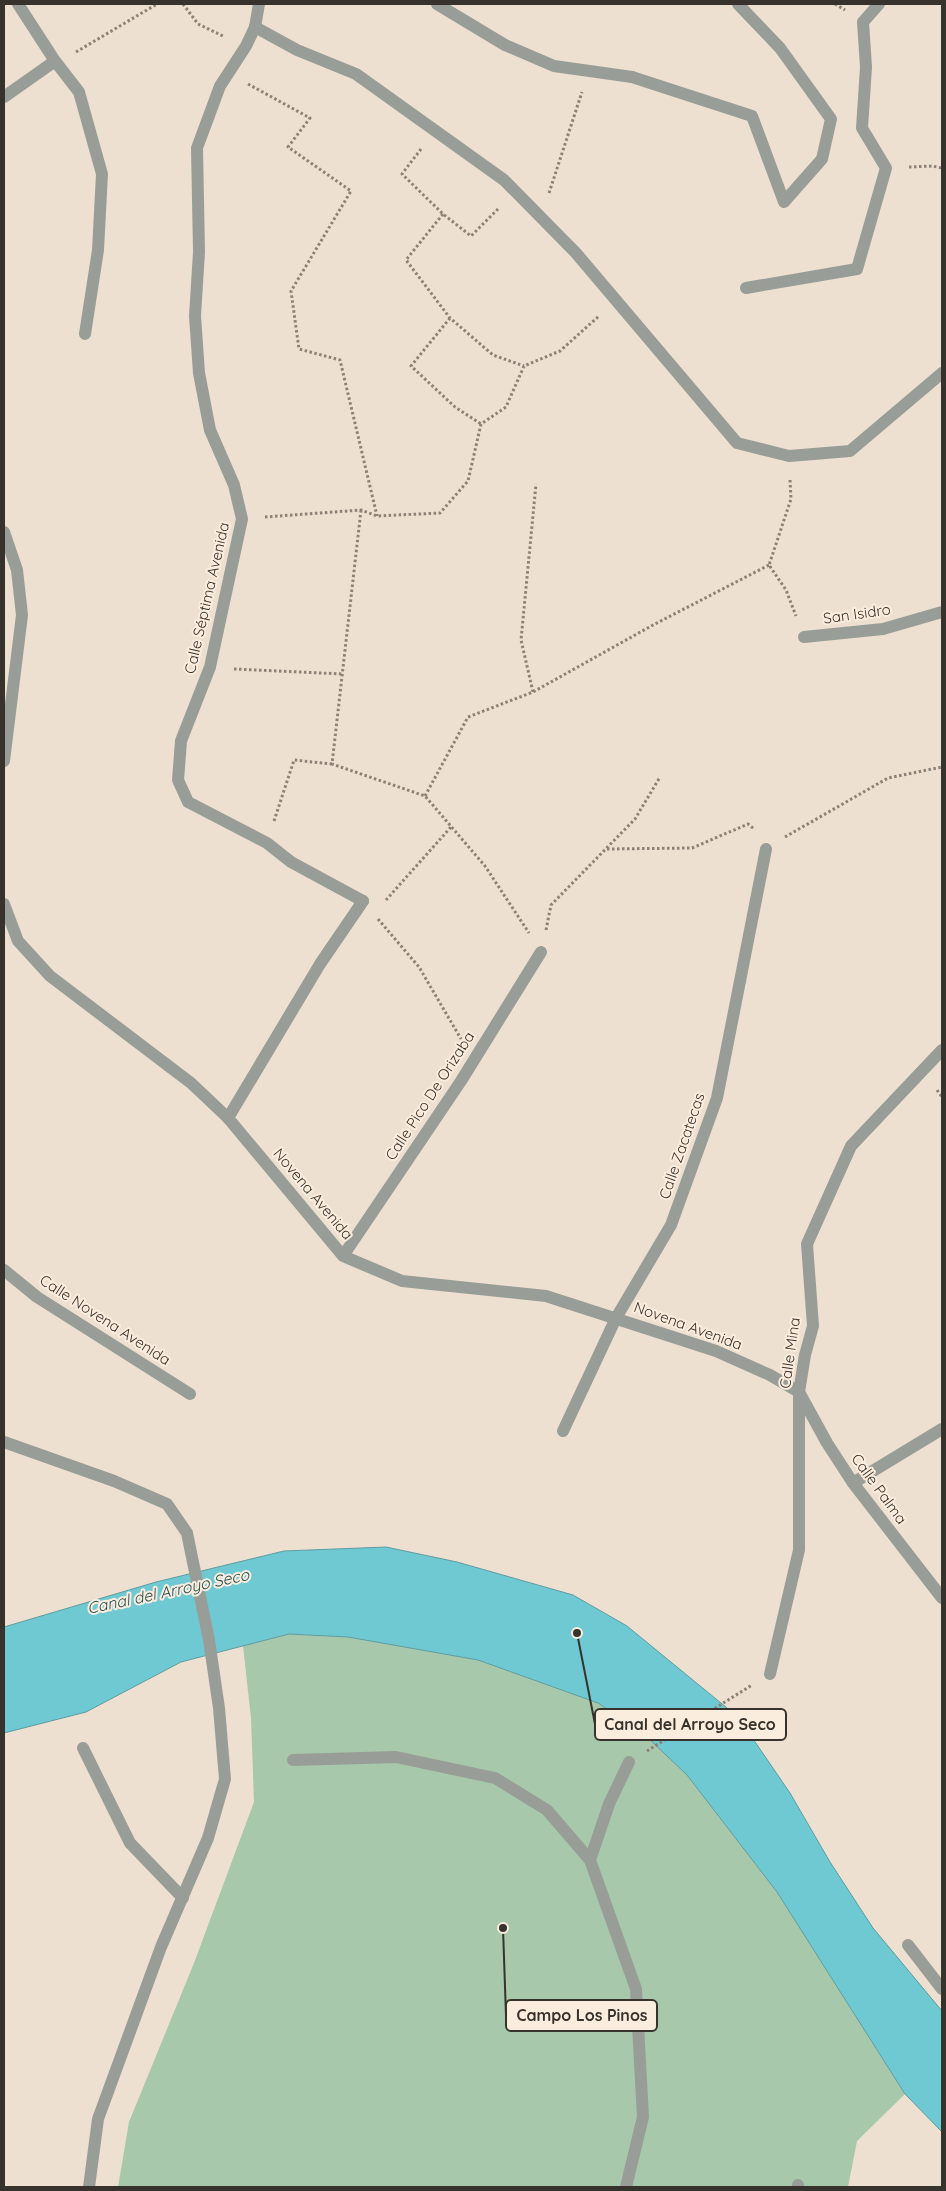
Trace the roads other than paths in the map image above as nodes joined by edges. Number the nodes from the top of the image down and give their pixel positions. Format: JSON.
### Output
{"nodes":[{"id":1,"x":18,"y":4,"type":"edge"},
{"id":2,"x":259,"y":4,"type":"edge"},
{"id":3,"x":437,"y":4,"type":"edge"},
{"id":4,"x":738,"y":4,"type":"edge"},
{"id":5,"x":878,"y":4,"type":"edge"},
{"id":6,"x":255,"y":27,"type":"junction"},
{"id":7,"x":55,"y":62,"type":"junction"},
{"id":8,"x":4,"y":98,"type":"edge"},
{"id":9,"x":746,"y":288,"type":"dead end"},
{"id":10,"x":84,"y":334,"type":"dead end"},
{"id":11,"x":942,"y":373,"type":"edge"},
{"id":12,"x":4,"y":532,"type":"edge"},
{"id":13,"x":942,"y":612,"type":"edge"},
{"id":14,"x":804,"y":637,"type":"road end"},
{"id":15,"x":4,"y":762,"type":"edge"},
{"id":16,"x":770,"y":846,"type":"road end"},
{"id":17,"x":4,"y":904,"type":"edge"},
{"id":18,"x":541,"y":952,"type":"road end"},
{"id":19,"x":942,"y":1050,"type":"edge"},
{"id":20,"x":228,"y":1118,"type":"junction"},
{"id":21,"x":343,"y":1256,"type":"junction"},
{"id":22,"x":4,"y":1270,"type":"edge"},
{"id":23,"x":616,"y":1318,"type":"junction"},
{"id":24,"x":799,"y":1392,"type":"junction"},
{"id":25,"x":190,"y":1394,"type":"dead end"},
{"id":26,"x":942,"y":1429,"type":"edge"},
{"id":27,"x":563,"y":1431,"type":"dead end"},
{"id":28,"x":4,"y":1442,"type":"edge"},
{"id":29,"x":853,"y":1483,"type":"junction"},
{"id":30,"x":942,"y":1598,"type":"edge"},
{"id":31,"x":770,"y":1674,"type":"road end"},
{"id":32,"x":83,"y":1748,"type":"dead end"},
{"id":33,"x":293,"y":1760,"type":"dead end"},
{"id":34,"x":629,"y":1762,"type":"road end"},
{"id":35,"x":590,"y":1860,"type":"junction"},
{"id":36,"x":182,"y":1898,"type":"junction"},
{"id":37,"x":908,"y":1945,"type":"dead end"},
{"id":38,"x":942,"y":1989,"type":"edge"},
{"id":39,"x":89,"y":2187,"type":"edge"},
{"id":40,"x":626,"y":2187,"type":"edge"}],
"edges":[{"from":1,"to":7,"type":"street"},
{"from":2,"to":6,"type":"street","name":"Calle Séptima Avenida"},
{"from":3,"to":4,"type":"street"},
{"from":5,"to":9,"type":"street"},
{"from":6,"to":11,"type":"street"},
{"from":6,"to":20,"type":"street","name":"Calle Séptima Avenida"},
{"from":7,"to":8,"type":"street"},
{"from":7,"to":10,"type":"street"},
{"from":12,"to":15,"type":"street"},
{"from":13,"to":14,"type":"street","name":"San Isidro"},
{"from":16,"to":23,"type":"street","name":"Calle Zacatecas"},
{"from":17,"to":20,"type":"street","name":"Novena Avenida"},
{"from":18,"to":21,"type":"street","name":"Calle Pico De Orizaba"},
{"from":19,"to":24,"type":"street","name":"Calle Mina"},
{"from":20,"to":21,"type":"street","name":"Novena Avenida"},
{"from":21,"to":23,"type":"street","name":"Novena Avenida"},
{"from":22,"to":25,"type":"street","name":"Calle Novena Avenida"},
{"from":23,"to":24,"type":"street","name":"Novena Avenida"},
{"from":23,"to":27,"type":"street","name":"Calle Zacatecas"},
{"from":24,"to":29,"type":"street","name":"Calle Palma"},
{"from":24,"to":31,"type":"street","name":"Calle Mina"},
{"from":26,"to":29,"type":"street"},
{"from":28,"to":36,"type":"street"},
{"from":29,"to":30,"type":"street","name":"Calle Palma"},
{"from":32,"to":36,"type":"street"},
{"from":33,"to":35,"type":"street"},
{"from":34,"to":35,"type":"street"},
{"from":35,"to":40,"type":"street"},
{"from":36,"to":39,"type":"street"},
{"from":37,"to":38,"type":"street"}]}
